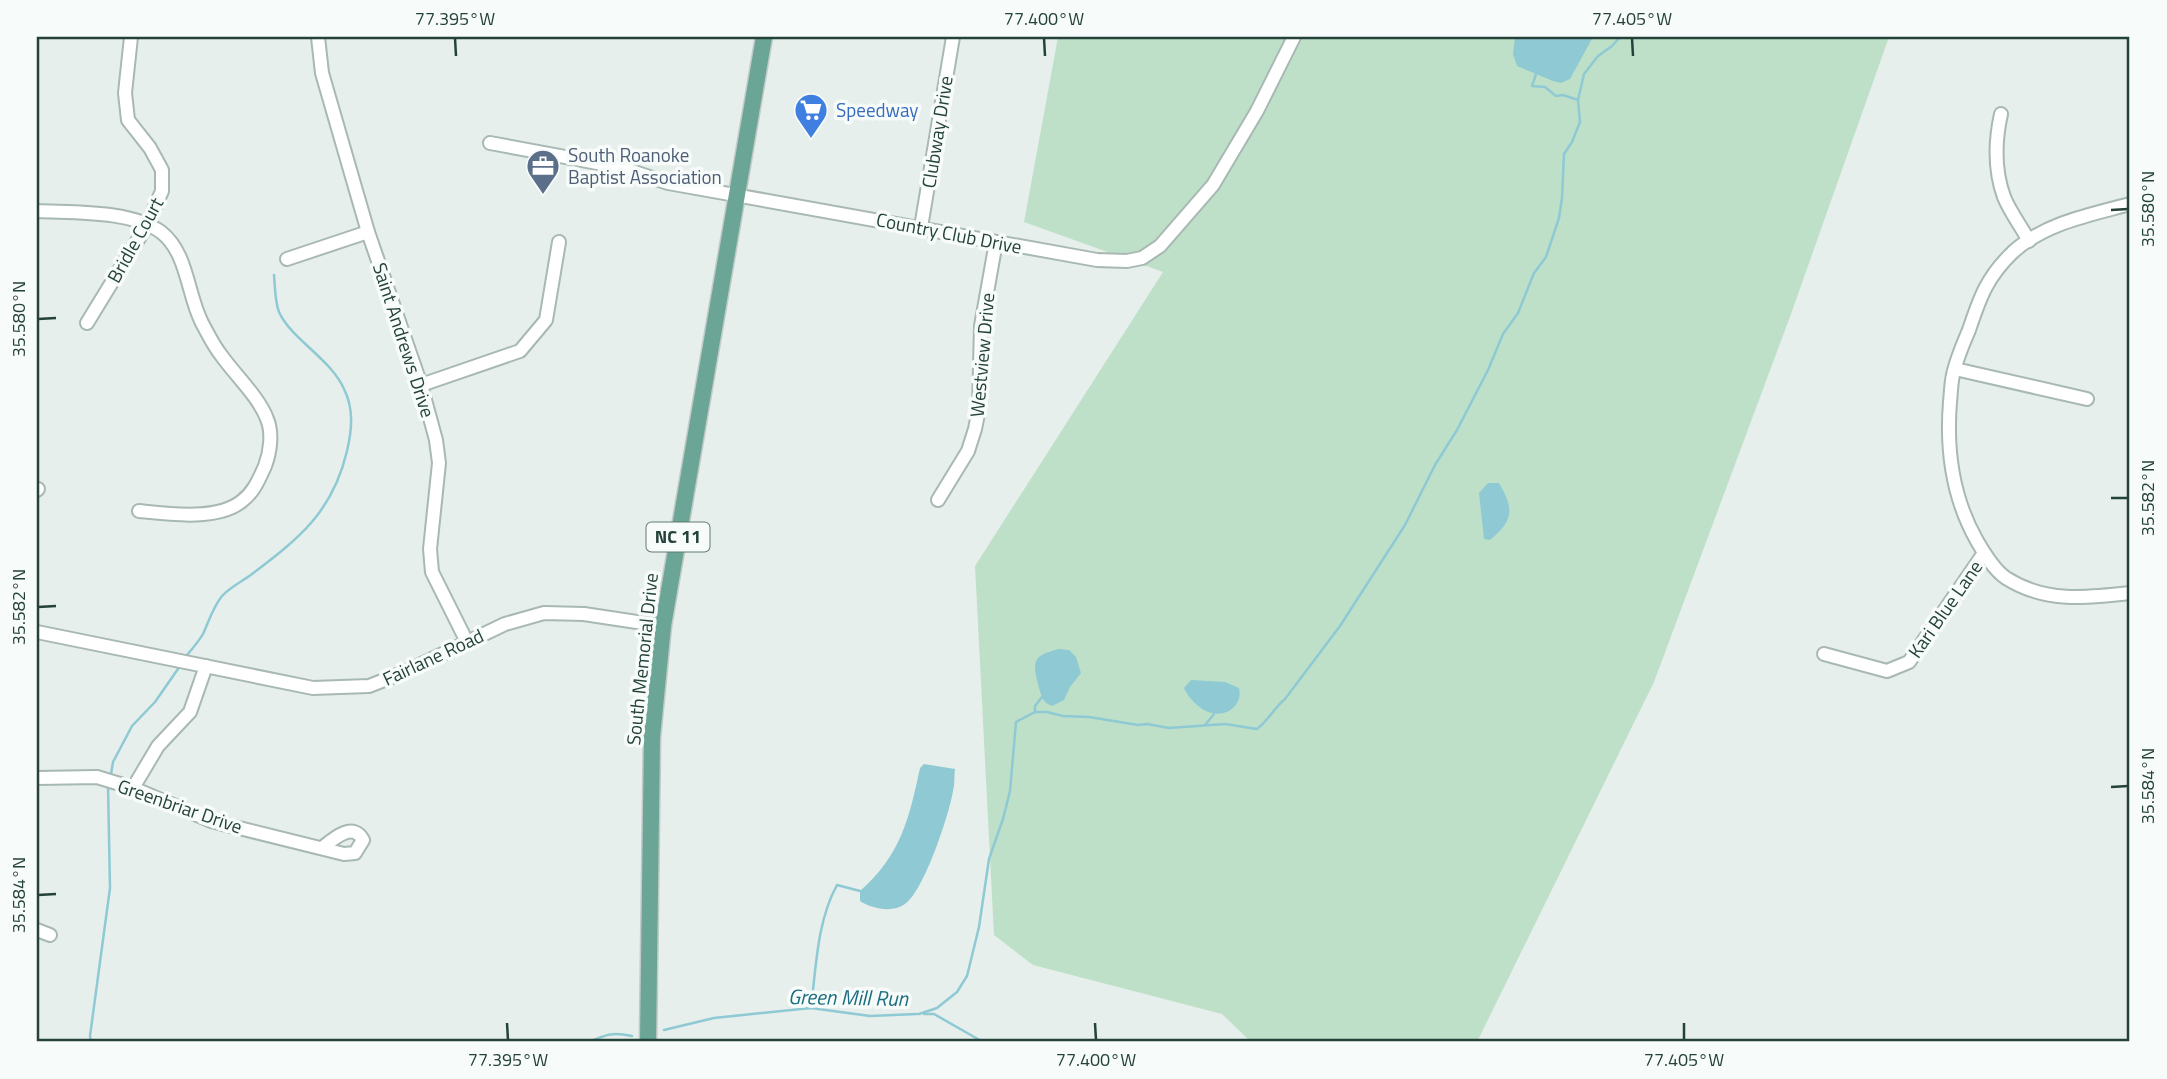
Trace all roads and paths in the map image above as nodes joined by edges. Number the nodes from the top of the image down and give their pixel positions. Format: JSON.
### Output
{"nodes":[{"id":1,"x":131,"y":37,"type":"edge"},
{"id":2,"x":318,"y":37,"type":"edge"},
{"id":3,"x":764,"y":37,"type":"edge"},
{"id":4,"x":953,"y":37,"type":"edge"},
{"id":5,"x":1294,"y":37,"type":"edge"},
{"id":6,"x":2001,"y":114,"type":"dead end"},
{"id":7,"x":491,"y":143,"type":"dead end"},
{"id":8,"x":738,"y":195,"type":"junction"},
{"id":9,"x":2130,"y":204,"type":"edge"},
{"id":10,"x":37,"y":211,"type":"edge"},
{"id":11,"x":148,"y":225,"type":"junction"},
{"id":12,"x":921,"y":227,"type":"junction"},
{"id":13,"x":368,"y":232,"type":"junction"},
{"id":14,"x":2029,"y":241,"type":"junction"},
{"id":15,"x":559,"y":242,"type":"dead end"},
{"id":16,"x":996,"y":242,"type":"junction"},
{"id":17,"x":287,"y":259,"type":"dead end"},
{"id":18,"x":88,"y":323,"type":"dead end"},
{"id":19,"x":1955,"y":369,"type":"junction"},
{"id":20,"x":421,"y":385,"type":"junction"},
{"id":21,"x":2087,"y":399,"type":"dead end"},
{"id":22,"x":938,"y":500,"type":"dead end"},
{"id":23,"x":139,"y":511,"type":"dead end"},
{"id":24,"x":1984,"y":553,"type":"junction"},
{"id":25,"x":2130,"y":593,"type":"edge"},
{"id":26,"x":663,"y":626,"type":"junction"},
{"id":27,"x":37,"y":632,"type":"edge"},
{"id":28,"x":467,"y":642,"type":"junction"},
{"id":29,"x":1824,"y":654,"type":"dead end"},
{"id":30,"x":206,"y":666,"type":"junction"},
{"id":31,"x":37,"y":778,"type":"edge"},
{"id":32,"x":133,"y":788,"type":"junction"},
{"id":33,"x":322,"y":848,"type":"dead end"},
{"id":34,"x":37,"y":930,"type":"edge"},
{"id":35,"x":50,"y":934,"type":"dead end"},
{"id":36,"x":649,"y":1042,"type":"edge"}],
"edges":[{"from":1,"to":11,"type":"street","name":"Bridle Court"},
{"from":2,"to":13,"type":"street","name":"Saint Andrews Drive"},
{"from":3,"to":8,"type":"main road","name":"South Memorial Drive","number":"NC 11"},
{"from":4,"to":12,"type":"street","name":"Clubway Drive"},
{"from":5,"to":16,"type":"street","name":"Country Club Drive"},
{"from":6,"to":14,"type":"street"},
{"from":7,"to":8,"type":"street","name":"Country Club Drive"},
{"from":8,"to":12,"type":"street","name":"Country Club Drive"},
{"from":8,"to":26,"type":"main road","name":"South Memorial Drive","number":"NC 11"},
{"from":9,"to":14,"type":"street"},
{"from":10,"to":11,"type":"street"},
{"from":11,"to":18,"type":"street","name":"Bridle Court"},
{"from":11,"to":23,"type":"street"},
{"from":12,"to":16,"type":"street","name":"Country Club Drive"},
{"from":13,"to":17,"type":"street"},
{"from":13,"to":20,"type":"street","name":"Saint Andrews Drive"},
{"from":14,"to":19,"type":"street"},
{"from":15,"to":20,"type":"street"},
{"from":16,"to":22,"type":"street","name":"Westview Drive"},
{"from":19,"to":21,"type":"street"},
{"from":19,"to":24,"type":"street"},
{"from":20,"to":28,"type":"street","name":"Saint Andrews Drive"},
{"from":24,"to":25,"type":"street"},
{"from":24,"to":29,"type":"street","name":"Kari Blue Lane"},
{"from":26,"to":28,"type":"street","name":"Fairlane Road"},
{"from":26,"to":36,"type":"main road","name":"South Memorial Drive","number":"NC 11"},
{"from":27,"to":30,"type":"street","name":"Fairlane Road"},
{"from":28,"to":30,"type":"street","name":"Fairlane Road"},
{"from":30,"to":32,"type":"street"},
{"from":31,"to":32,"type":"street","name":"Greenbriar Drive"},
{"from":32,"to":33,"type":"street","name":"Greenbriar Drive"},
{"from":34,"to":35,"type":"street"}]}
